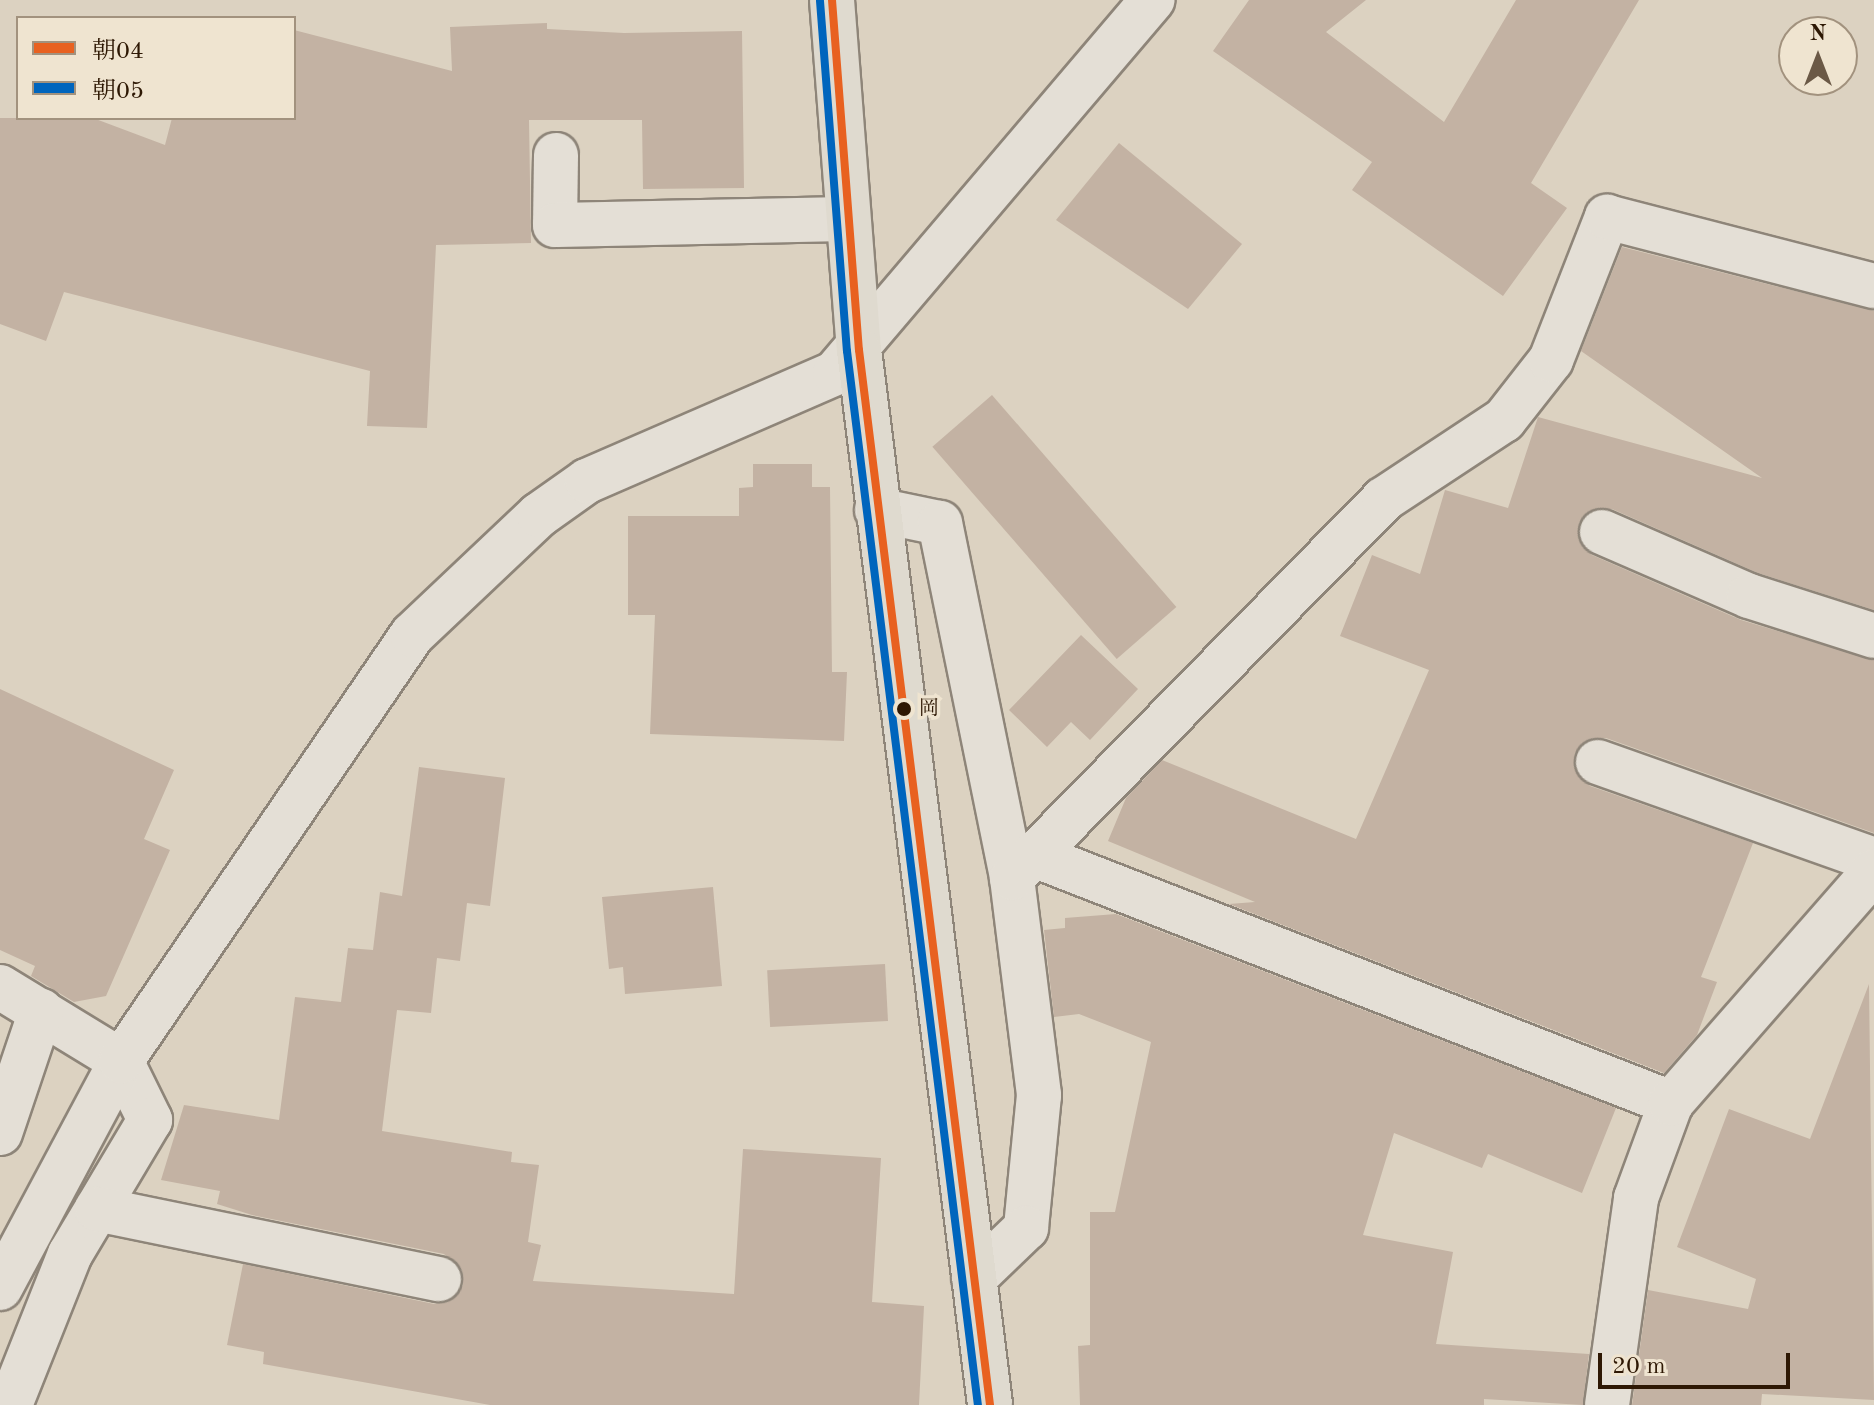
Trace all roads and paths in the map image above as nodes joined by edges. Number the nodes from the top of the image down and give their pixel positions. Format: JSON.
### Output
{"nodes":[{"id":1,"x":832,"y":0,"type":"edge"},
{"id":2,"x":1153,"y":0,"type":"edge"},
{"id":3,"x":556,"y":155,"type":"dead end"},
{"id":4,"x":847,"y":219,"type":"junction"},
{"id":5,"x":1874,"y":286,"type":"edge"},
{"id":6,"x":859,"y":350,"type":"junction"},
{"id":7,"x":877,"y":510,"type":"junction"},
{"id":8,"x":1602,"y":532,"type":"dead end"},
{"id":9,"x":1874,"y":636,"type":"edge"},
{"id":10,"x":1598,"y":762,"type":"dead end"},
{"id":11,"x":1874,"y":860,"type":"edge"},
{"id":12,"x":1023,"y":866,"type":"junction"},
{"id":13,"x":1874,"y":871,"type":"edge"},
{"id":14,"x":0,"y":987,"type":"edge"},
{"id":15,"x":41,"y":1011,"type":"junction"},
{"id":16,"x":121,"y":1061,"type":"junction"},
{"id":17,"x":1671,"y":1103,"type":"junction"},
{"id":18,"x":0,"y":1133,"type":"edge"},
{"id":19,"x":97,"y":1209,"type":"junction"},
{"id":20,"x":974,"y":1278,"type":"junction"},
{"id":21,"x":439,"y":1279,"type":"dead end"},
{"id":22,"x":0,"y":1288,"type":"edge"},
{"id":23,"x":10,"y":1405,"type":"edge"},
{"id":24,"x":990,"y":1405,"type":"edge"},
{"id":25,"x":1607,"y":1405,"type":"edge"}],
"edges":[{"from":1,"to":4,"type":"main road"},
{"from":2,"to":6,"type":"street"},
{"from":3,"to":4,"type":"street"},
{"from":4,"to":6,"type":"main road"},
{"from":5,"to":12,"type":"street"},
{"from":6,"to":7,"type":"main road"},
{"from":6,"to":16,"type":"street"},
{"from":7,"to":12,"type":"street"},
{"from":7,"to":20,"type":"main road"},
{"from":8,"to":9,"type":"street"},
{"from":10,"to":11,"type":"street"},
{"from":12,"to":17,"type":"street"},
{"from":12,"to":20,"type":"street"},
{"from":13,"to":17,"type":"street"},
{"from":14,"to":15,"type":"street"},
{"from":15,"to":16,"type":"street"},
{"from":15,"to":18,"type":"street"},
{"from":16,"to":19,"type":"street"},
{"from":16,"to":22,"type":"street"},
{"from":17,"to":25,"type":"street"},
{"from":19,"to":21,"type":"street"},
{"from":19,"to":23,"type":"street"},
{"from":20,"to":24,"type":"main road"}]}
